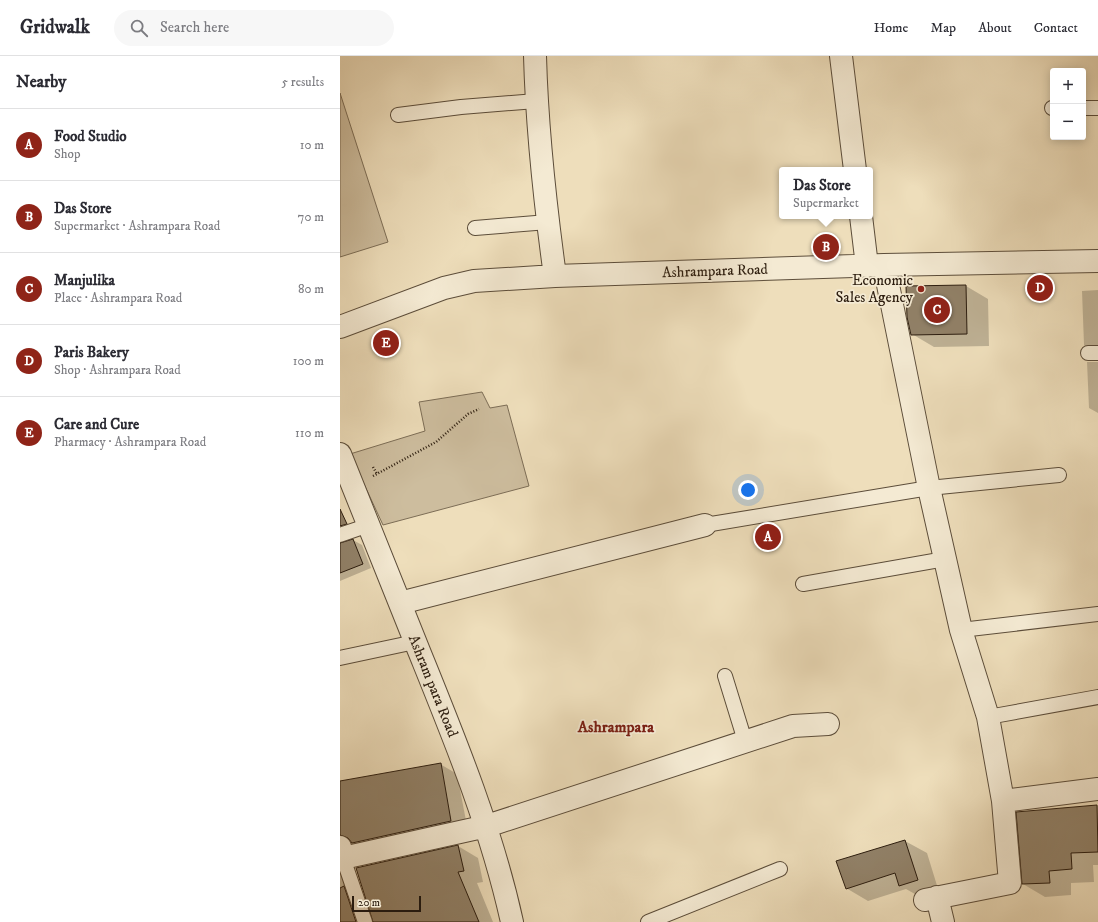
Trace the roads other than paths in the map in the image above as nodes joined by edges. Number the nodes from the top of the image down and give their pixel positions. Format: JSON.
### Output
{"nodes":[{"id":1,"x":535,"y":56,"type":"edge"},
{"id":2,"x":841,"y":56,"type":"edge"},
{"id":3,"x":536,"y":101,"type":"junction"},
{"id":4,"x":1086,"y":108,"type":"edge"},
{"id":5,"x":1098,"y":108,"type":"edge"},
{"id":6,"x":398,"y":115,"type":"dead end"},
{"id":7,"x":855,"y":167,"type":"edge"},
{"id":8,"x":862,"y":219,"type":"edge"},
{"id":9,"x":548,"y":222,"type":"junction"},
{"id":10,"x":475,"y":228,"type":"dead end"},
{"id":11,"x":1098,"y":261,"type":"edge"},
{"id":12,"x":876,"y":266,"type":"junction"},
{"id":13,"x":555,"y":276,"type":"junction"},
{"id":14,"x":340,"y":327,"type":"edge"},
{"id":15,"x":340,"y":454,"type":"edge"},
{"id":16,"x":1059,"y":475,"type":"dead end"},
{"id":17,"x":929,"y":488,"type":"junction"},
{"id":18,"x":369,"y":525,"type":"junction"},
{"id":19,"x":705,"y":525,"type":"joint"},
{"id":20,"x":340,"y":535,"type":"edge"},
{"id":21,"x":945,"y":559,"type":"junction"},
{"id":22,"x":803,"y":584,"type":"dead end"},
{"id":23,"x":400,"y":603,"type":"junction"},
{"id":24,"x":1098,"y":614,"type":"edge"},
{"id":25,"x":961,"y":630,"type":"junction"},
{"id":26,"x":415,"y":642,"type":"junction"},
{"id":27,"x":340,"y":658,"type":"edge"},
{"id":28,"x":725,"y":676,"type":"dead end"},
{"id":29,"x":1098,"y":697,"type":"edge"},
{"id":30,"x":988,"y":717,"type":"junction"},
{"id":31,"x":828,"y":724,"type":"dead end"},
{"id":32,"x":745,"y":742,"type":"junction"},
{"id":33,"x":1098,"y":789,"type":"edge"},
{"id":34,"x":1003,"y":801,"type":"junction"},
{"id":35,"x":487,"y":826,"type":"junction"},
{"id":36,"x":342,"y":852,"type":"edge"},
{"id":37,"x":780,"y":869,"type":"dead end"},
{"id":38,"x":365,"y":922,"type":"edge"},
{"id":39,"x":512,"y":922,"type":"edge"},
{"id":40,"x":648,"y":922,"type":"edge"},
{"id":41,"x":943,"y":922,"type":"edge"}],
"edges":[{"from":1,"to":3,"type":"street"},
{"from":2,"to":7,"type":"street"},
{"from":3,"to":6,"type":"lane"},
{"from":3,"to":9,"type":"street"},
{"from":4,"to":5,"type":"lane"},
{"from":8,"to":12,"type":"street"},
{"from":9,"to":10,"type":"lane"},
{"from":9,"to":13,"type":"street"},
{"from":11,"to":12,"type":"street","name":"Ashrampara Road"},
{"from":12,"to":13,"type":"street","name":"Ashrampara Road"},
{"from":12,"to":17,"type":"street"},
{"from":13,"to":14,"type":"street","name":"Ashrampara Road"},
{"from":15,"to":18,"type":"street","name":"Ashram para Road"},
{"from":16,"to":17,"type":"lane"},
{"from":17,"to":19,"type":"lane"},
{"from":17,"to":21,"type":"street"},
{"from":18,"to":20,"type":"lane"},
{"from":18,"to":23,"type":"street","name":"Ashram para Road"},
{"from":19,"to":23,"type":"street"},
{"from":21,"to":22,"type":"lane"},
{"from":21,"to":25,"type":"street"},
{"from":23,"to":26,"type":"street","name":"Ashram para Road"},
{"from":24,"to":25,"type":"lane"},
{"from":25,"to":30,"type":"street"},
{"from":26,"to":27,"type":"lane"},
{"from":26,"to":35,"type":"street","name":"Ashram para Road"},
{"from":28,"to":32,"type":"lane"},
{"from":29,"to":30,"type":"lane"},
{"from":30,"to":34,"type":"street"},
{"from":31,"to":32,"type":"street"},
{"from":32,"to":35,"type":"street"},
{"from":33,"to":34,"type":"street"},
{"from":34,"to":41,"type":"street"},
{"from":35,"to":36,"type":"street"},
{"from":35,"to":39,"type":"street","name":"Ashram para Road"},
{"from":36,"to":38,"type":"lane"},
{"from":37,"to":40,"type":"lane"}]}
